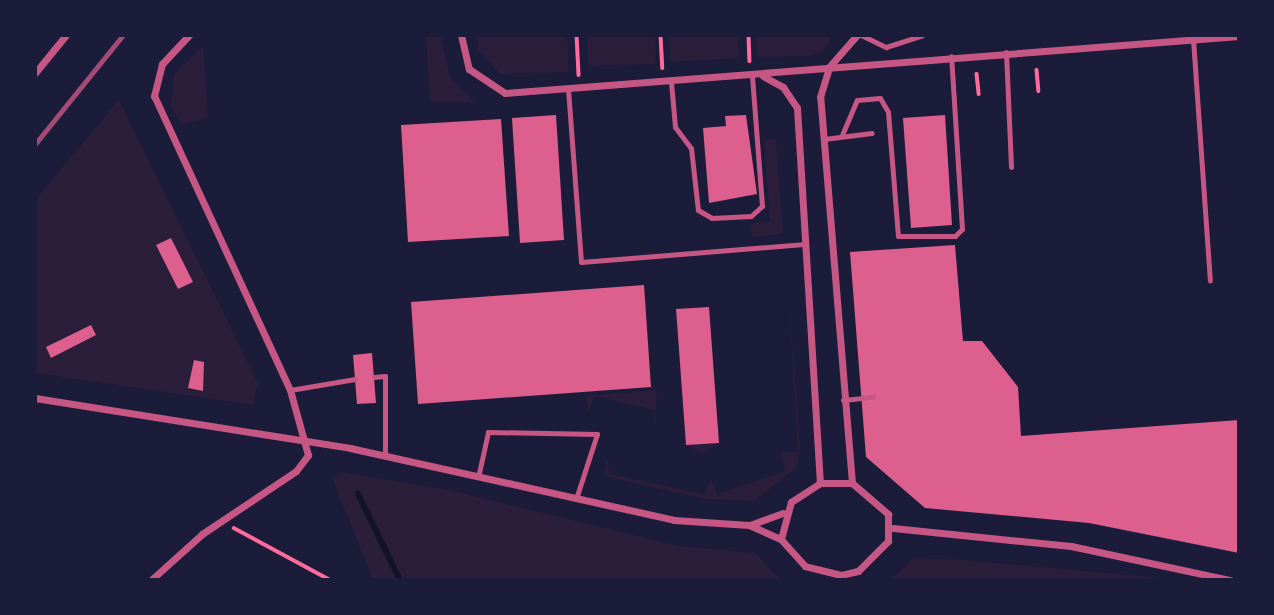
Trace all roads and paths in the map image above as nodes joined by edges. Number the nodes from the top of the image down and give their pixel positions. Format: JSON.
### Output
{"nodes":[{"id":1,"x":66,"y":35,"type":"edge"},
{"id":2,"x":187,"y":35,"type":"edge"},
{"id":3,"x":577,"y":35,"type":"edge"},
{"id":4,"x":661,"y":35,"type":"edge"},
{"id":5,"x":748,"y":35,"type":"edge"},
{"id":6,"x":859,"y":35,"type":"edge"},
{"id":7,"x":922,"y":35,"type":"edge"},
{"id":8,"x":460,"y":36,"type":"edge"},
{"id":9,"x":1239,"y":36,"type":"edge"},
{"id":10,"x":1193,"y":39,"type":"junction"},
{"id":11,"x":1006,"y":52,"type":"junction"},
{"id":12,"x":951,"y":57,"type":"junction"},
{"id":13,"x":751,"y":63,"type":"dead end"},
{"id":14,"x":829,"y":67,"type":"junction"},
{"id":15,"x":663,"y":68,"type":"dead end"},
{"id":16,"x":1037,"y":70,"type":"dead end"},
{"id":17,"x":35,"y":73,"type":"edge"},
{"id":18,"x":977,"y":74,"type":"dead end"},
{"id":19,"x":579,"y":75,"type":"dead end"},
{"id":20,"x":762,"y":75,"type":"junction"},
{"id":21,"x":752,"y":76,"type":"junction"},
{"id":22,"x":671,"y":82,"type":"junction"},
{"id":23,"x":568,"y":89,"type":"junction"},
{"id":24,"x":1039,"y":91,"type":"dead end"},
{"id":25,"x":979,"y":94,"type":"dead end"},
{"id":26,"x":872,"y":133,"type":"dead end"},
{"id":27,"x":842,"y":135,"type":"junction"},
{"id":28,"x":824,"y":139,"type":"junction"},
{"id":29,"x":1011,"y":167,"type":"dead end"},
{"id":30,"x":807,"y":244,"type":"junction"},
{"id":31,"x":1210,"y":279,"type":"dead end"},
{"id":32,"x":374,"y":377,"type":"dead end"},
{"id":33,"x":355,"y":379,"type":"dead end"},
{"id":34,"x":290,"y":390,"type":"junction"},
{"id":35,"x":873,"y":397,"type":"dead end"},
{"id":36,"x":35,"y":398,"type":"edge"},
{"id":37,"x":842,"y":400,"type":"junction"},
{"id":38,"x":304,"y":440,"type":"junction"},
{"id":39,"x":386,"y":455,"type":"junction"},
{"id":40,"x":479,"y":473,"type":"junction"},
{"id":41,"x":820,"y":483,"type":"junction"},
{"id":42,"x":852,"y":484,"type":"junction"},
{"id":43,"x":577,"y":496,"type":"junction"},
{"id":44,"x":783,"y":513,"type":"junction"},
{"id":45,"x":222,"y":520,"type":"junction"},
{"id":46,"x":749,"y":525,"type":"junction"},
{"id":47,"x":893,"y":528,"type":"junction"},
{"id":48,"x":781,"y":540,"type":"junction"},
{"id":49,"x":841,"y":578,"type":"edge"},
{"id":50,"x":151,"y":580,"type":"edge"},
{"id":51,"x":330,"y":580,"type":"edge"},
{"id":52,"x":1230,"y":580,"type":"edge"}],
"edges":[{"from":1,"to":17,"type":"street"},
{"from":2,"to":34,"type":"street"},
{"from":3,"to":19,"type":"path"},
{"from":4,"to":15,"type":"path"},
{"from":5,"to":13,"type":"path"},
{"from":6,"to":7,"type":"lane"},
{"from":6,"to":14,"type":"street"},
{"from":8,"to":23,"type":"street"},
{"from":9,"to":10,"type":"street"},
{"from":10,"to":11,"type":"street"},
{"from":10,"to":31,"type":"lane"},
{"from":11,"to":12,"type":"street"},
{"from":11,"to":29,"type":"lane"},
{"from":12,"to":14,"type":"street"},
{"from":12,"to":27,"type":"lane"},
{"from":14,"to":20,"type":"street"},
{"from":14,"to":28,"type":"street"},
{"from":16,"to":24,"type":"path"},
{"from":18,"to":25,"type":"path"},
{"from":20,"to":21,"type":"street"},
{"from":20,"to":30,"type":"street"},
{"from":21,"to":22,"type":"street"},
{"from":21,"to":22,"type":"lane"},
{"from":22,"to":23,"type":"street"},
{"from":23,"to":30,"type":"lane"},
{"from":26,"to":27,"type":"lane"},
{"from":27,"to":28,"type":"lane"},
{"from":28,"to":37,"type":"street"},
{"from":30,"to":41,"type":"street"},
{"from":32,"to":39,"type":"lane"},
{"from":33,"to":34,"type":"lane"},
{"from":34,"to":38,"type":"street"},
{"from":35,"to":37,"type":"lane"},
{"from":36,"to":38,"type":"street"},
{"from":37,"to":42,"type":"street"},
{"from":38,"to":39,"type":"street"},
{"from":38,"to":45,"type":"street"},
{"from":39,"to":40,"type":"street"},
{"from":40,"to":43,"type":"street"},
{"from":40,"to":43,"type":"lane"},
{"from":41,"to":42,"type":"street"},
{"from":41,"to":44,"type":"street"},
{"from":42,"to":47,"type":"street"},
{"from":43,"to":46,"type":"street"},
{"from":44,"to":46,"type":"street"},
{"from":44,"to":48,"type":"street"},
{"from":45,"to":50,"type":"street"},
{"from":45,"to":51,"type":"path"},
{"from":46,"to":48,"type":"street"},
{"from":47,"to":49,"type":"street"},
{"from":47,"to":52,"type":"street"},
{"from":48,"to":49,"type":"street"}]}
